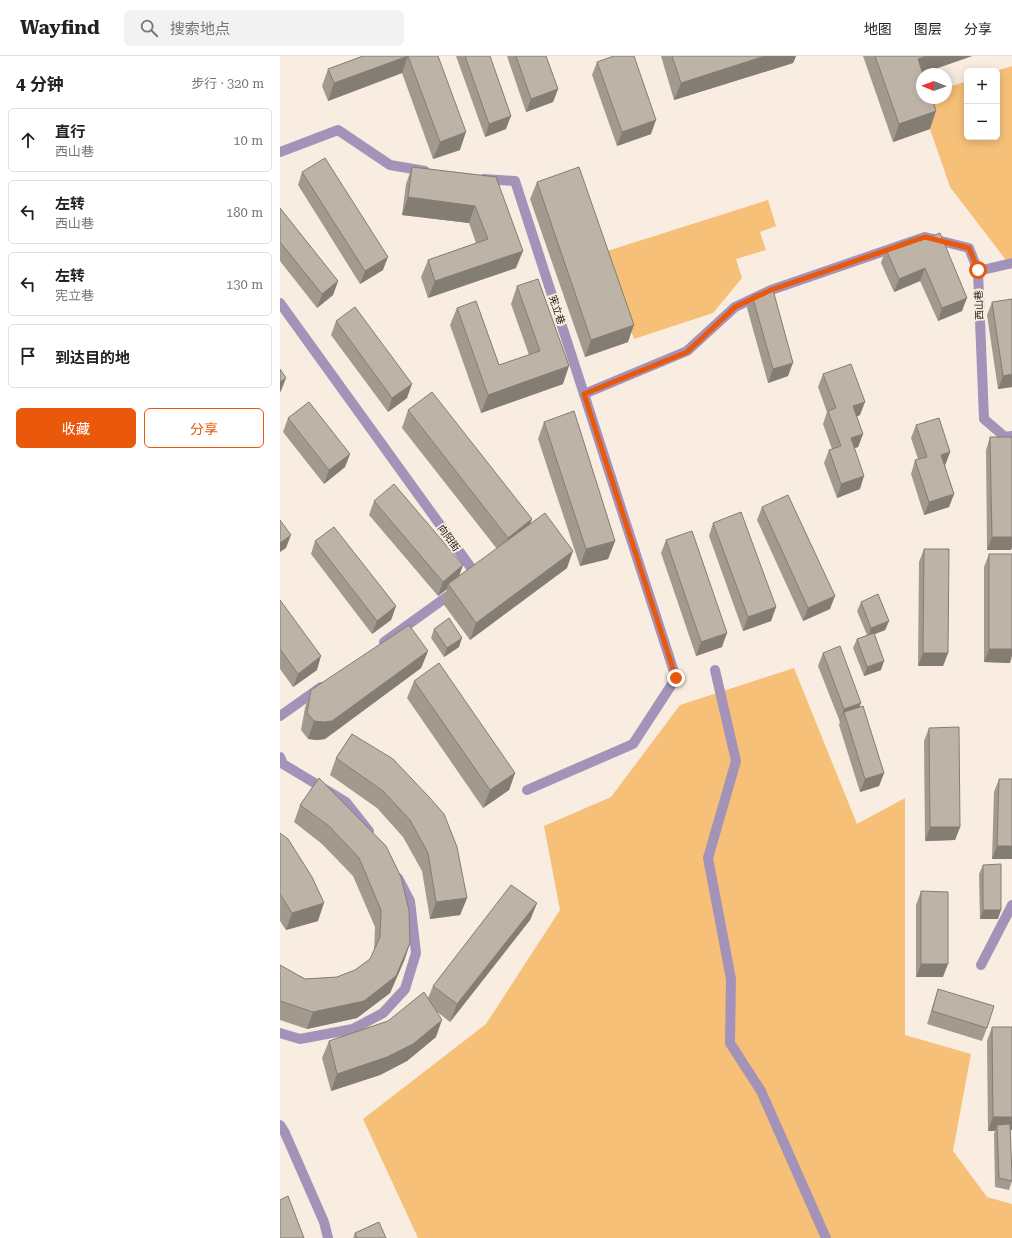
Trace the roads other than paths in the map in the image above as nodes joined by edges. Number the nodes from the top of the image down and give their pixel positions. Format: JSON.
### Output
{"nodes":[{"id":1,"x":280,"y":152,"type":"edge"},
{"id":2,"x":434,"y":172,"type":"edge"},
{"id":3,"x":471,"y":178,"type":"edge"},
{"id":4,"x":1012,"y":263,"type":"edge"},
{"id":5,"x":978,"y":270,"type":"junction"},
{"id":6,"x":280,"y":303,"type":"edge"},
{"id":7,"x":584,"y":394,"type":"junction"},
{"id":8,"x":1012,"y":436,"type":"edge"},
{"id":9,"x":375,"y":648,"type":"edge"},
{"id":10,"x":715,"y":670,"type":"dead end"},
{"id":11,"x":331,"y":680,"type":"edge"},
{"id":12,"x":280,"y":716,"type":"edge"},
{"id":13,"x":280,"y":757,"type":"edge"},
{"id":14,"x":526,"y":790,"type":"dead end"},
{"id":15,"x":378,"y":841,"type":"edge"},
{"id":16,"x":392,"y":868,"type":"edge"},
{"id":17,"x":1012,"y":905,"type":"edge"},
{"id":18,"x":982,"y":965,"type":"dead end"},
{"id":19,"x":280,"y":1033,"type":"edge"},
{"id":20,"x":280,"y":1125,"type":"edge"},
{"id":21,"x":328,"y":1238,"type":"edge"},
{"id":22,"x":826,"y":1238,"type":"edge"}],
"edges":[{"from":1,"to":2,"type":"street"},
{"from":3,"to":7,"type":"street","name":"宪立巷"},
{"from":4,"to":5,"type":"street"},
{"from":5,"to":7,"type":"street","name":"西山巷"},
{"from":5,"to":8,"type":"street","name":"西山巷"},
{"from":6,"to":9,"type":"street","name":"向阳街"},
{"from":7,"to":14,"type":"street","name":"宪立巷"},
{"from":10,"to":22,"type":"street"},
{"from":11,"to":12,"type":"street"},
{"from":13,"to":15,"type":"street"},
{"from":16,"to":19,"type":"street"},
{"from":17,"to":18,"type":"street"},
{"from":20,"to":21,"type":"street"}]}
